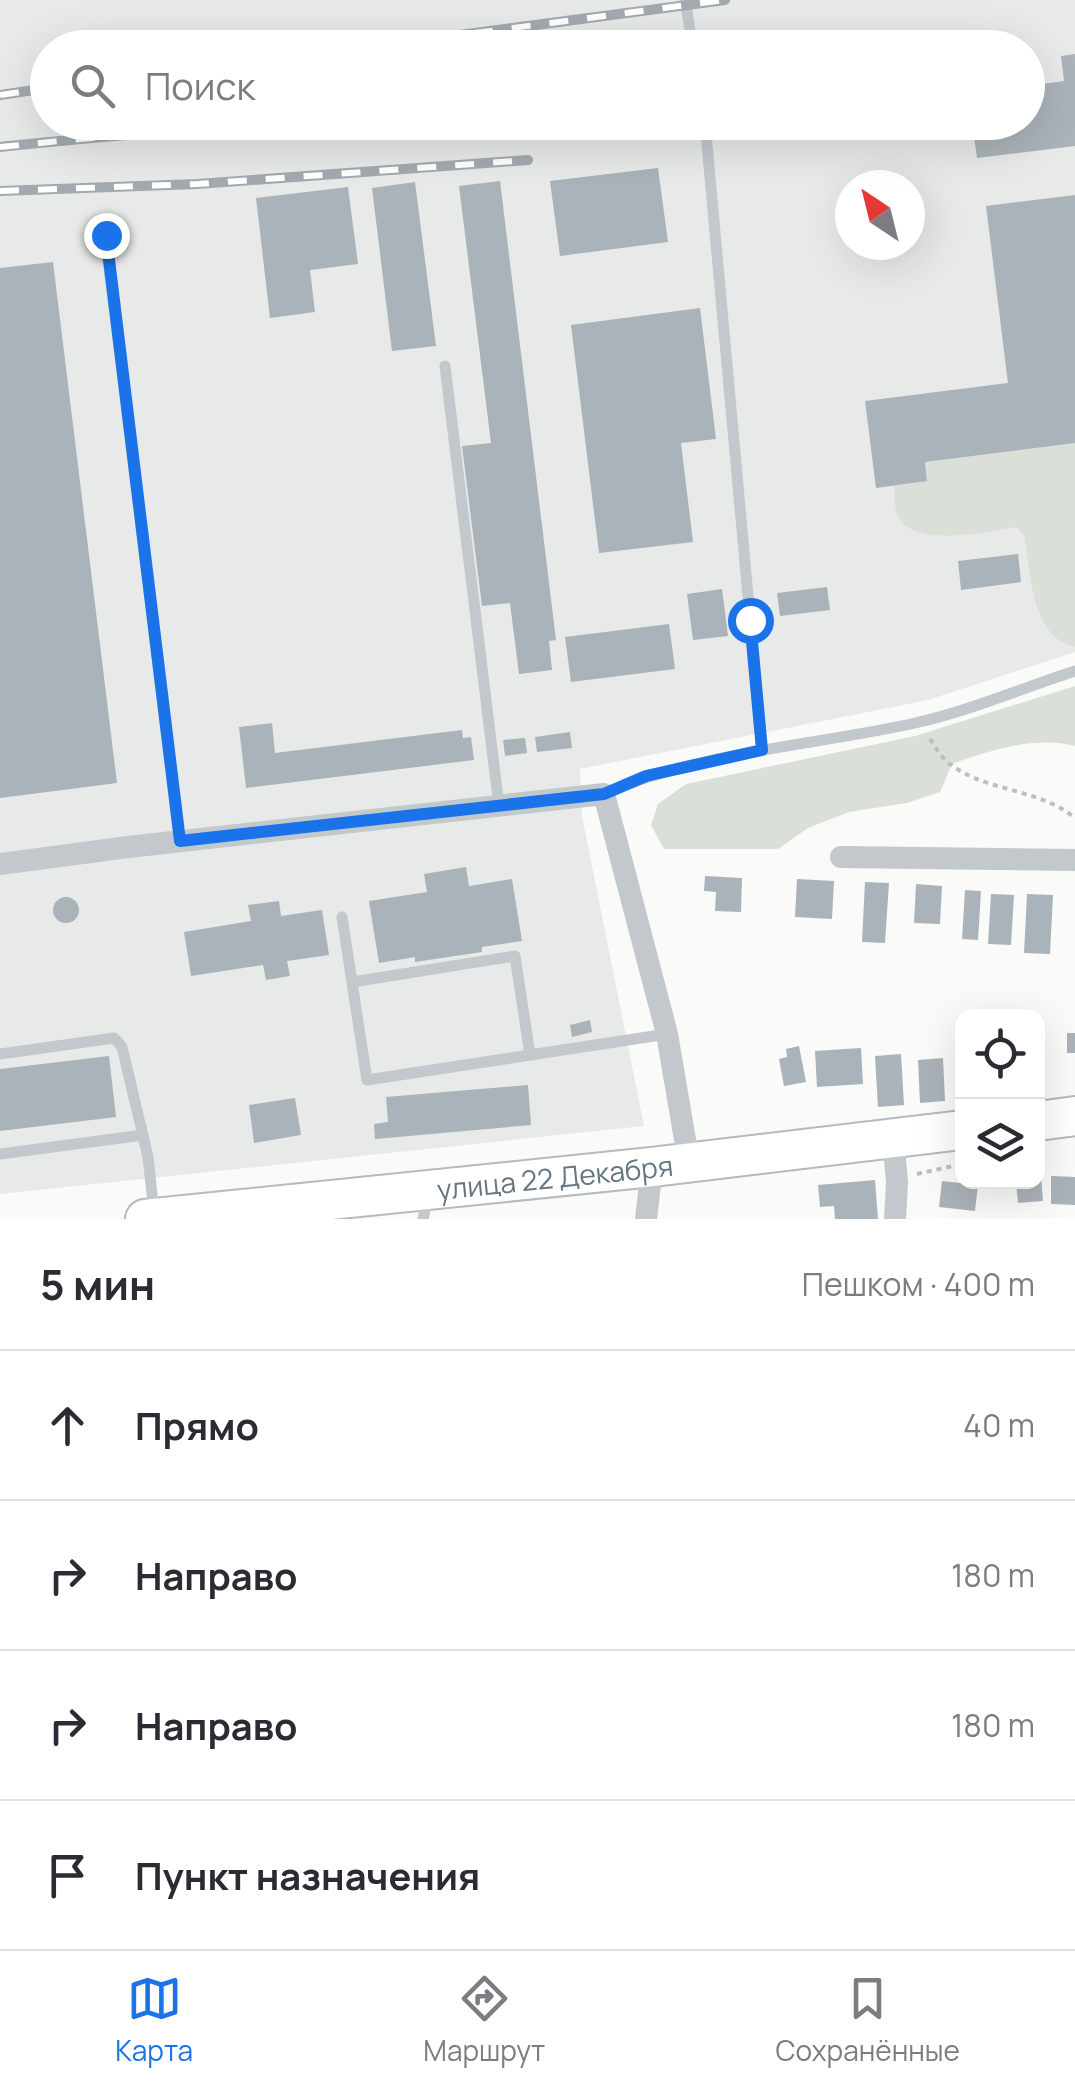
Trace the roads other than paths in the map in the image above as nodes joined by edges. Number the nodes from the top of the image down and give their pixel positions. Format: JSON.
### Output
{"nodes":[{"id":1,"x":685,"y":0,"type":"edge"},
{"id":2,"x":690,"y":30,"type":"edge"},
{"id":3,"x":706,"y":140,"type":"edge"},
{"id":4,"x":106,"y":235,"type":"dead end"},
{"id":5,"x":445,"y":366,"type":"dead end"},
{"id":6,"x":1075,"y":671,"type":"edge"},
{"id":7,"x":762,"y":750,"type":"junction"},
{"id":8,"x":604,"y":794,"type":"junction"},
{"id":9,"x":499,"y":806,"type":"junction"},
{"id":10,"x":180,"y":841,"type":"junction"},
{"id":11,"x":841,"y":857,"type":"dead end"},
{"id":12,"x":1075,"y":860,"type":"edge"},
{"id":13,"x":0,"y":864,"type":"edge"},
{"id":14,"x":342,"y":917,"type":"dead end"},
{"id":15,"x":352,"y":982,"type":"junction"},
{"id":16,"x":667,"y":1034,"type":"junction"},
{"id":17,"x":0,"y":1054,"type":"edge"},
{"id":18,"x":530,"y":1055,"type":"junction"},
{"id":19,"x":1075,"y":1116,"type":"edge"},
{"id":20,"x":1045,"y":1119,"type":"edge"},
{"id":21,"x":955,"y":1131,"type":"edge"},
{"id":22,"x":142,"y":1134,"type":"junction"},
{"id":23,"x":894,"y":1138,"type":"junction"},
{"id":24,"x":0,"y":1154,"type":"edge"},
{"id":25,"x":671,"y":1165,"type":"junction"},
{"id":26,"x":427,"y":1204,"type":"edge"},
{"id":27,"x":154,"y":1218,"type":"edge"},
{"id":28,"x":145,"y":1219,"type":"edge"},
{"id":29,"x":646,"y":1219,"type":"edge"},
{"id":30,"x":895,"y":1219,"type":"edge"}],
"edges":[{"from":1,"to":2,"type":"lane"},
{"from":3,"to":7,"type":"lane"},
{"from":4,"to":10,"type":"lane"},
{"from":5,"to":9,"type":"lane"},
{"from":6,"to":7,"type":"lane"},
{"from":7,"to":8,"type":"lane"},
{"from":8,"to":9,"type":"street"},
{"from":8,"to":16,"type":"street"},
{"from":9,"to":10,"type":"street"},
{"from":10,"to":13,"type":"street"},
{"from":11,"to":12,"type":"street"},
{"from":14,"to":15,"type":"lane"},
{"from":15,"to":18,"type":"lane"},
{"from":15,"to":18,"type":"lane"},
{"from":16,"to":18,"type":"lane"},
{"from":16,"to":25,"type":"street"},
{"from":17,"to":22,"type":"lane"},
{"from":19,"to":20,"type":"main road"},
{"from":21,"to":23,"type":"main road","name":"улица 22 Декабря"},
{"from":22,"to":24,"type":"lane"},
{"from":22,"to":27,"type":"lane"},
{"from":23,"to":25,"type":"main road","name":"улица 22 Декабря"},
{"from":23,"to":30,"type":"street"},
{"from":25,"to":26,"type":"main road","name":"улица 22 Декабря"},
{"from":25,"to":29,"type":"street"},
{"from":26,"to":27,"type":"main road","name":"улица 22 Декабря"},
{"from":27,"to":28,"type":"main road","name":"улица 22 Декабря"}]}
